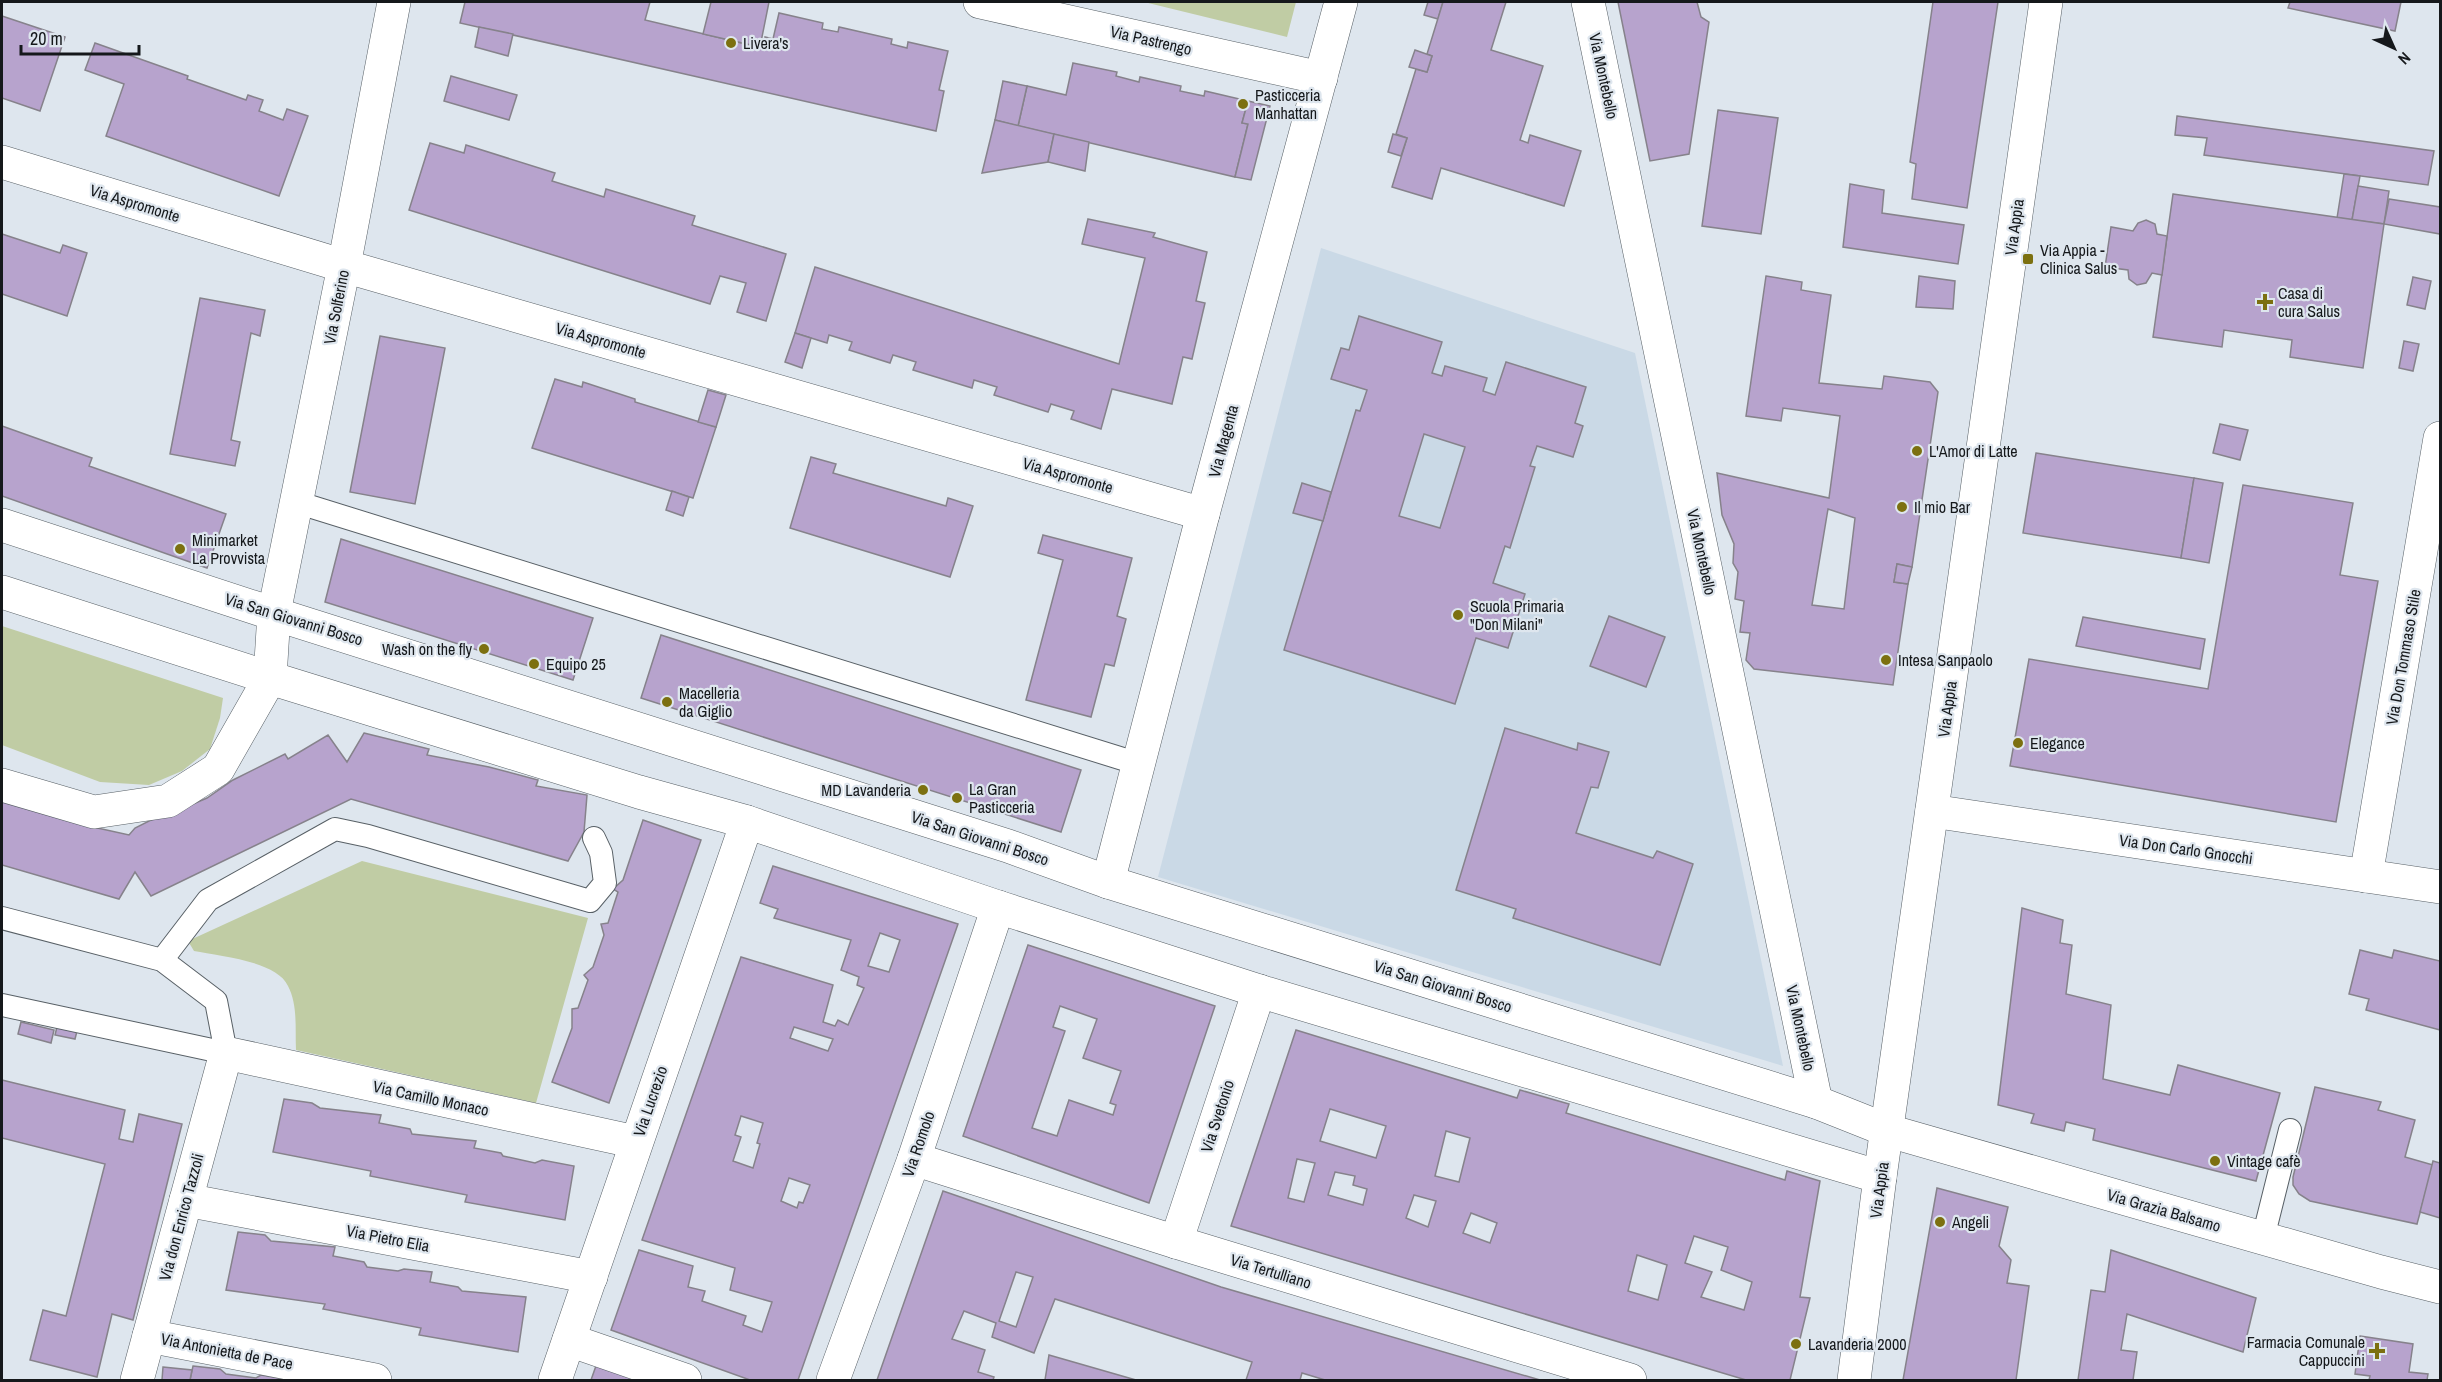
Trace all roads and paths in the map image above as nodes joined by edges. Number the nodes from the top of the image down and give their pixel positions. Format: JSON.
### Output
{"nodes":[{"id":1,"x":394,"y":2,"type":"edge"},
{"id":2,"x":980,"y":2,"type":"edge"},
{"id":3,"x":1341,"y":2,"type":"edge"},
{"id":4,"x":1588,"y":2,"type":"edge"},
{"id":5,"x":2046,"y":2,"type":"edge"},
{"id":6,"x":1042,"y":8,"type":"edge"},
{"id":7,"x":1321,"y":78,"type":"junction"},
{"id":8,"x":2,"y":162,"type":"edge"},
{"id":9,"x":344,"y":266,"type":"junction"},
{"id":10,"x":2440,"y":438,"type":"edge"},
{"id":11,"x":296,"y":502,"type":"junction"},
{"id":12,"x":1203,"y":514,"type":"junction"},
{"id":13,"x":2,"y":525,"type":"edge"},
{"id":14,"x":2,"y":592,"type":"edge"},
{"id":15,"x":274,"y":613,"type":"junction"},
{"id":16,"x":270,"y":678,"type":"junction"},
{"id":17,"x":1138,"y":764,"type":"junction"},
{"id":18,"x":2,"y":785,"type":"edge"},
{"id":19,"x":1932,"y":811,"type":"junction"},
{"id":20,"x":747,"y":822,"type":"junction"},
{"id":21,"x":594,"y":837,"type":"dead end"},
{"id":22,"x":2366,"y":876,"type":"junction"},
{"id":23,"x":1108,"y":882,"type":"junction"},
{"id":24,"x":2440,"y":887,"type":"edge"},
{"id":25,"x":998,"y":907,"type":"junction"},
{"id":26,"x":2,"y":918,"type":"edge"},
{"id":27,"x":162,"y":960,"type":"junction"},
{"id":28,"x":1259,"y":991,"type":"junction"},
{"id":29,"x":2,"y":1005,"type":"edge"},
{"id":30,"x":226,"y":1053,"type":"junction"},
{"id":31,"x":1816,"y":1102,"type":"junction"},
{"id":32,"x":2290,"y":1130,"type":"dead end"},
{"id":33,"x":1889,"y":1131,"type":"junction"},
{"id":34,"x":636,"y":1142,"type":"junction"},
{"id":35,"x":914,"y":1159,"type":"junction"},
{"id":36,"x":1880,"y":1177,"type":"junction"},
{"id":37,"x":186,"y":1200,"type":"junction"},
{"id":38,"x":2263,"y":1238,"type":"junction"},
{"id":39,"x":1176,"y":1242,"type":"junction"},
{"id":40,"x":591,"y":1277,"type":"junction"},
{"id":41,"x":2440,"y":1287,"type":"edge"},
{"id":42,"x":149,"y":1336,"type":"junction"},
{"id":43,"x":569,"y":1340,"type":"junction"},
{"id":44,"x":137,"y":1380,"type":"edge"},
{"id":45,"x":375,"y":1380,"type":"edge"},
{"id":46,"x":555,"y":1380,"type":"edge"},
{"id":47,"x":685,"y":1380,"type":"edge"},
{"id":48,"x":833,"y":1380,"type":"edge"},
{"id":49,"x":1630,"y":1380,"type":"edge"},
{"id":50,"x":1854,"y":1380,"type":"edge"}],
"edges":[{"from":1,"to":9,"type":"street","name":"Via Solferino"},
{"from":2,"to":6,"type":"street","name":"Via Pastrengo"},
{"from":3,"to":7,"type":"street","name":"Via Magenta"},
{"from":4,"to":31,"type":"street","name":"Via Montebello"},
{"from":5,"to":19,"type":"street","name":"Via Appia"},
{"from":6,"to":7,"type":"street","name":"Via Pastrengo"},
{"from":7,"to":12,"type":"street","name":"Via Magenta"},
{"from":8,"to":9,"type":"street","name":"Via Aspromonte"},
{"from":9,"to":11,"type":"street","name":"Via Solferino"},
{"from":9,"to":12,"type":"street","name":"Via Aspromonte"},
{"from":10,"to":22,"type":"street","name":"Via Don Tommaso Stile"},
{"from":11,"to":15,"type":"street","name":"Via Solferino"},
{"from":11,"to":17,"type":"lane"},
{"from":12,"to":17,"type":"street","name":"Via Magenta"},
{"from":13,"to":15,"type":"street","name":"Via San Giovanni Bosco"},
{"from":14,"to":16,"type":"street"},
{"from":15,"to":16,"type":"street","name":"Via Solferino"},
{"from":15,"to":23,"type":"street","name":"Via San Giovanni Bosco"},
{"from":16,"to":18,"type":"street"},
{"from":16,"to":20,"type":"street"},
{"from":17,"to":23,"type":"street","name":"Via Magenta"},
{"from":19,"to":22,"type":"street","name":"Via Don Carlo Gnocchi"},
{"from":19,"to":33,"type":"street","name":"Via Appia"},
{"from":20,"to":25,"type":"street"},
{"from":20,"to":34,"type":"street","name":"Via Lucrezio"},
{"from":21,"to":27,"type":"lane"},
{"from":22,"to":24,"type":"street","name":"Via Don Carlo Gnocchi"},
{"from":23,"to":31,"type":"street","name":"Via San Giovanni Bosco"},
{"from":25,"to":28,"type":"street"},
{"from":25,"to":35,"type":"street","name":"Via Romolo"},
{"from":26,"to":27,"type":"lane"},
{"from":27,"to":30,"type":"lane"},
{"from":28,"to":36,"type":"street"},
{"from":28,"to":39,"type":"street","name":"Via Svetonio"},
{"from":29,"to":30,"type":"lane"},
{"from":30,"to":34,"type":"street","name":"Via Camillo Monaco"},
{"from":30,"to":37,"type":"street","name":"Via don Enrico Tazzoli"},
{"from":31,"to":33,"type":"street","name":"Via San Giovanni Bosco"},
{"from":32,"to":38,"type":"lane"},
{"from":33,"to":36,"type":"street","name":"Via Appia"},
{"from":33,"to":38,"type":"street","name":"Via Grazia Balsamo"},
{"from":34,"to":40,"type":"street","name":"Via Lucrezio"},
{"from":35,"to":39,"type":"street","name":"Via Tertulliano"},
{"from":35,"to":48,"type":"street","name":"Via Romolo"},
{"from":36,"to":50,"type":"street","name":"Via Appia"},
{"from":37,"to":40,"type":"street","name":"Via Pietro Elia"},
{"from":37,"to":42,"type":"street","name":"Via don Enrico Tazzoli"},
{"from":38,"to":41,"type":"street","name":"Via Grazia Balsamo"},
{"from":39,"to":49,"type":"street","name":"Via Tertulliano"},
{"from":40,"to":43,"type":"street","name":"Via Lucrezio"},
{"from":42,"to":44,"type":"street","name":"Via don Enrico Tazzoli"},
{"from":42,"to":45,"type":"street","name":"Via Antonietta de Pace"},
{"from":43,"to":46,"type":"street","name":"Via Lucrezio"},
{"from":43,"to":47,"type":"street"}]}
